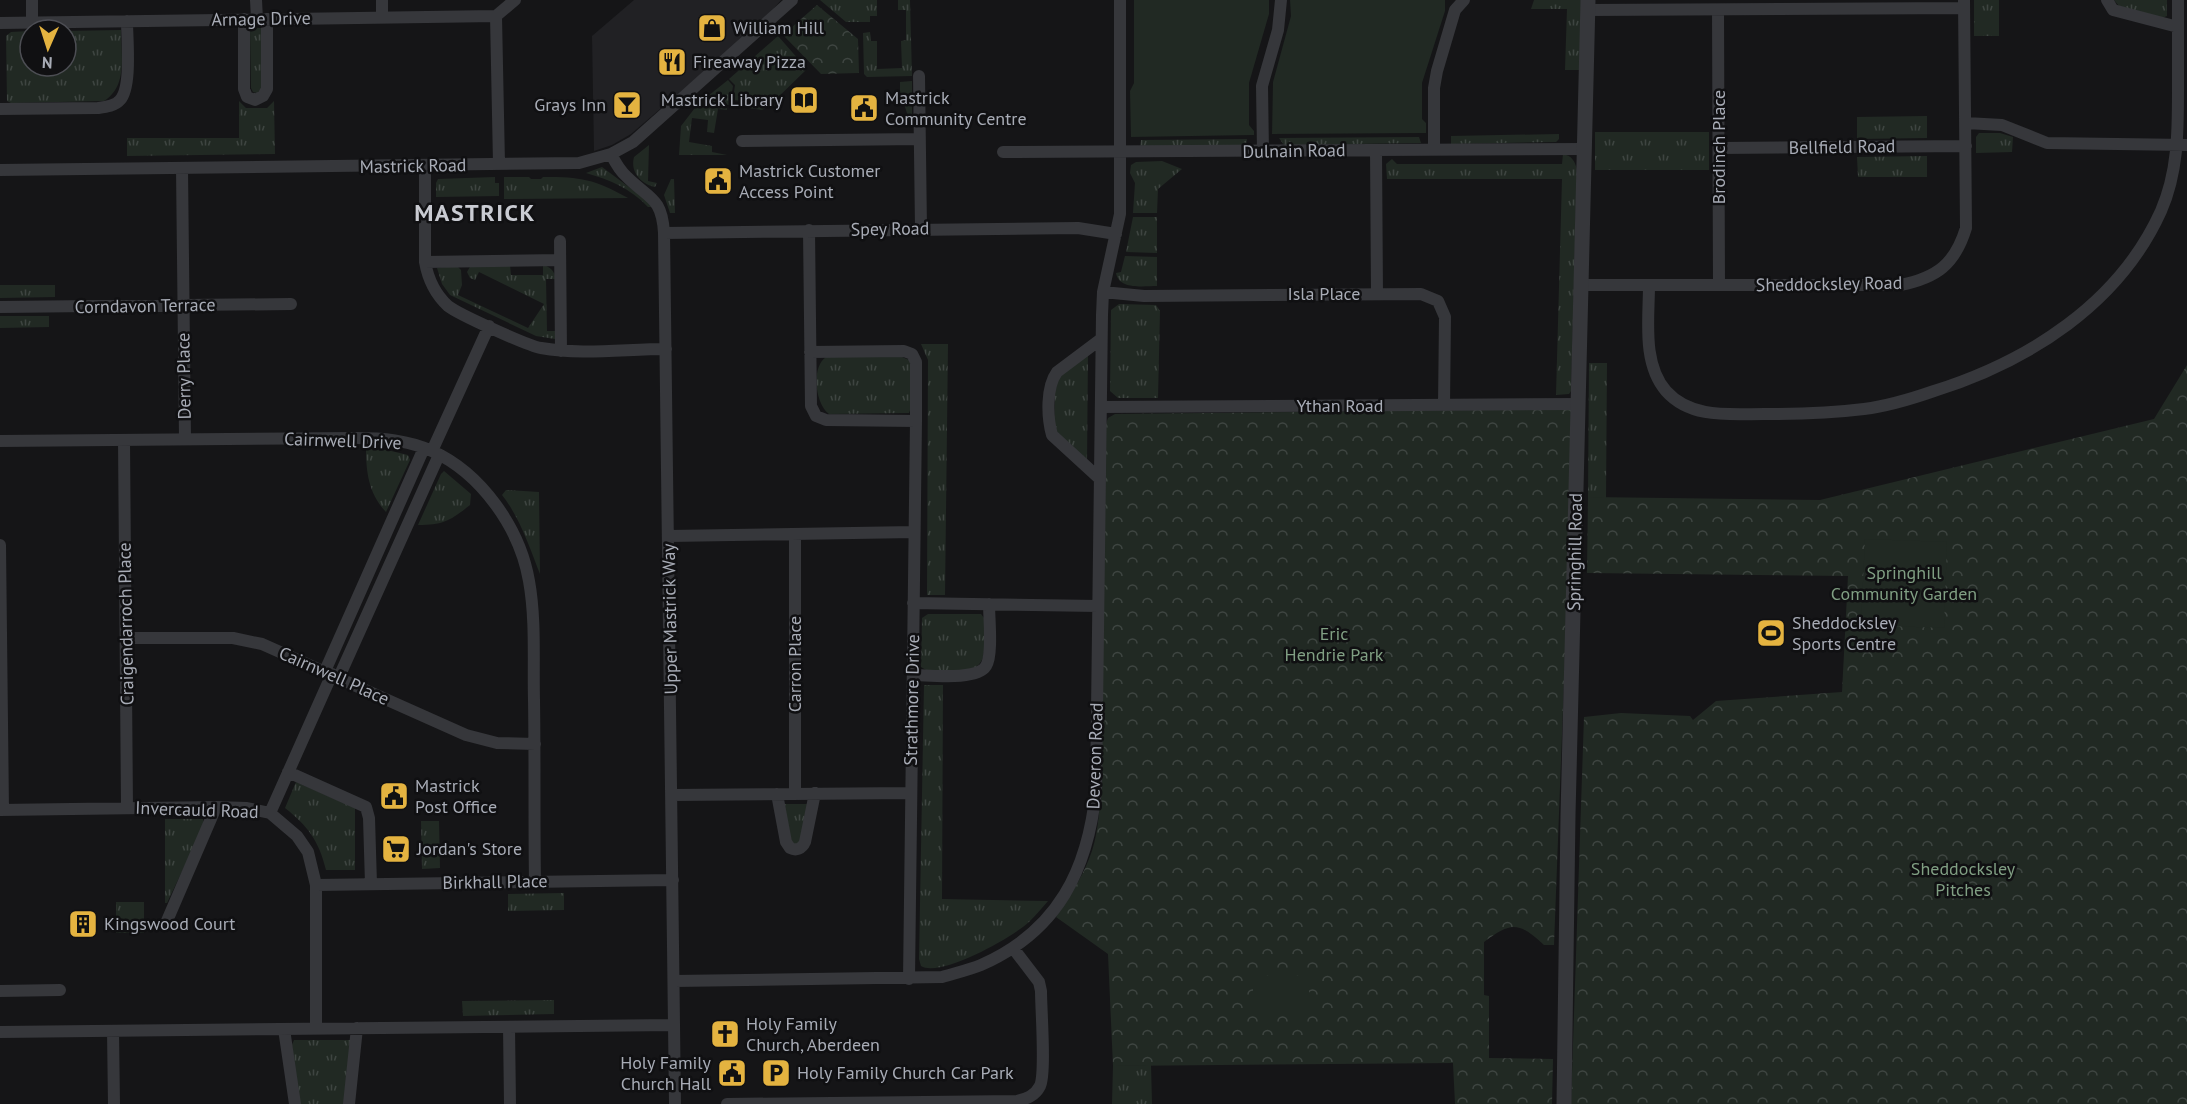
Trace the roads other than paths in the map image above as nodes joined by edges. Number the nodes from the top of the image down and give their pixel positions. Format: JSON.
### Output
{"nodes":[{"id":1,"x":32,"y":0,"type":"edge"},
{"id":2,"x":256,"y":0,"type":"edge"},
{"id":3,"x":382,"y":0,"type":"edge"},
{"id":4,"x":515,"y":0,"type":"edge"},
{"id":5,"x":792,"y":0,"type":"edge"},
{"id":6,"x":1120,"y":0,"type":"edge"},
{"id":7,"x":1281,"y":0,"type":"edge"},
{"id":8,"x":1464,"y":0,"type":"edge"},
{"id":9,"x":2107,"y":0,"type":"edge"},
{"id":10,"x":2178,"y":0,"type":"edge"},
{"id":11,"x":1964,"y":4,"type":"edge"},
{"id":12,"x":1588,"y":5,"type":"edge"},
{"id":13,"x":1718,"y":10,"type":"junction"},
{"id":14,"x":496,"y":16,"type":"junction"},
{"id":15,"x":32,"y":18,"type":"edge"},
{"id":16,"x":382,"y":18,"type":"junction"},
{"id":17,"x":256,"y":19,"type":"junction"},
{"id":18,"x":127,"y":21,"type":"junction"},
{"id":19,"x":18,"y":22,"type":"edge"},
{"id":20,"x":78,"y":22,"type":"edge"},
{"id":21,"x":0,"y":23,"type":"edge"},
{"id":22,"x":2178,"y":27,"type":"junction"},
{"id":23,"x":919,"y":76,"type":"dead end"},
{"id":24,"x":0,"y":109,"type":"edge"},
{"id":25,"x":1966,"y":123,"type":"junction"},
{"id":26,"x":919,"y":139,"type":"junction"},
{"id":27,"x":742,"y":141,"type":"dead end"},
{"id":28,"x":2182,"y":145,"type":"edge"},
{"id":29,"x":1966,"y":146,"type":"junction"},
{"id":30,"x":1719,"y":148,"type":"junction"},
{"id":31,"x":1585,"y":149,"type":"junction"},
{"id":32,"x":1376,"y":150,"type":"junction"},
{"id":33,"x":1434,"y":150,"type":"junction"},
{"id":34,"x":1003,"y":152,"type":"dead end"},
{"id":35,"x":1121,"y":152,"type":"junction"},
{"id":36,"x":1263,"y":152,"type":"junction"},
{"id":37,"x":611,"y":154,"type":"junction"},
{"id":38,"x":499,"y":164,"type":"junction"},
{"id":39,"x":424,"y":166,"type":"junction"},
{"id":40,"x":182,"y":168,"type":"junction"},
{"id":41,"x":0,"y":170,"type":"edge"},
{"id":42,"x":921,"y":229,"type":"junction"},
{"id":43,"x":809,"y":230,"type":"junction"},
{"id":44,"x":664,"y":233,"type":"junction"},
{"id":45,"x":1116,"y":234,"type":"junction"},
{"id":46,"x":560,"y":241,"type":"dead end"},
{"id":47,"x":561,"y":260,"type":"junction"},
{"id":48,"x":425,"y":262,"type":"junction"},
{"id":49,"x":1581,"y":285,"type":"junction"},
{"id":50,"x":1649,"y":285,"type":"junction"},
{"id":51,"x":1719,"y":285,"type":"junction"},
{"id":52,"x":1103,"y":292,"type":"junction"},
{"id":53,"x":1377,"y":294,"type":"junction"},
{"id":54,"x":291,"y":304,"type":"dead end"},
{"id":55,"x":184,"y":306,"type":"junction"},
{"id":56,"x":0,"y":307,"type":"edge"},
{"id":57,"x":489,"y":326,"type":"junction"},
{"id":58,"x":1101,"y":339,"type":"junction"},
{"id":59,"x":666,"y":349,"type":"junction"},
{"id":60,"x":561,"y":351,"type":"junction"},
{"id":61,"x":810,"y":352,"type":"junction"},
{"id":62,"x":1579,"y":404,"type":"junction"},
{"id":63,"x":1444,"y":405,"type":"junction"},
{"id":64,"x":1101,"y":407,"type":"junction"},
{"id":65,"x":916,"y":421,"type":"junction"},
{"id":66,"x":185,"y":439,"type":"junction"},
{"id":67,"x":124,"y":440,"type":"junction"},
{"id":68,"x":0,"y":441,"type":"edge"},
{"id":69,"x":432,"y":452,"type":"junction"},
{"id":70,"x":1100,"y":479,"type":"junction"},
{"id":71,"x":914,"y":532,"type":"junction"},
{"id":72,"x":795,"y":534,"type":"junction"},
{"id":73,"x":669,"y":536,"type":"junction"},
{"id":74,"x":0,"y":545,"type":"edge"},
{"id":75,"x":913,"y":603,"type":"junction"},
{"id":76,"x":989,"y":604,"type":"junction"},
{"id":77,"x":1098,"y":606,"type":"junction"},
{"id":78,"x":127,"y":638,"type":"junction"},
{"id":79,"x":332,"y":674,"type":"junction"},
{"id":80,"x":912,"y":675,"type":"junction"},
{"id":81,"x":1,"y":676,"type":"edge"},
{"id":82,"x":535,"y":744,"type":"junction"},
{"id":83,"x":288,"y":772,"type":"junction"},
{"id":84,"x":815,"y":793,"type":"junction"},
{"id":85,"x":911,"y":793,"type":"junction"},
{"id":86,"x":777,"y":794,"type":"junction"},
{"id":87,"x":795,"y":794,"type":"junction"},
{"id":88,"x":672,"y":795,"type":"junction"},
{"id":89,"x":216,"y":807,"type":"junction"},
{"id":90,"x":127,"y":808,"type":"junction"},
{"id":91,"x":1,"y":810,"type":"edge"},
{"id":92,"x":270,"y":813,"type":"junction"},
{"id":93,"x":673,"y":880,"type":"junction"},
{"id":94,"x":535,"y":882,"type":"junction"},
{"id":95,"x":371,"y":884,"type":"junction"},
{"id":96,"x":316,"y":885,"type":"junction"},
{"id":97,"x":166,"y":923,"type":"dead end"},
{"id":98,"x":1014,"y":948,"type":"junction"},
{"id":99,"x":909,"y":979,"type":"junction"},
{"id":100,"x":674,"y":981,"type":"junction"},
{"id":101,"x":60,"y":990,"type":"dead end"},
{"id":102,"x":0,"y":992,"type":"edge"},
{"id":103,"x":674,"y":1025,"type":"junction"},
{"id":104,"x":509,"y":1027,"type":"junction"},
{"id":105,"x":316,"y":1028,"type":"junction"},
{"id":106,"x":357,"y":1028,"type":"junction"},
{"id":107,"x":284,"y":1029,"type":"junction"},
{"id":108,"x":113,"y":1031,"type":"junction"},
{"id":109,"x":0,"y":1032,"type":"edge"},
{"id":110,"x":1017,"y":1102,"type":"edge"},
{"id":111,"x":866,"y":1103,"type":"edge"},
{"id":112,"x":922,"y":1103,"type":"edge"},
{"id":113,"x":114,"y":1104,"type":"edge"},
{"id":114,"x":295,"y":1104,"type":"edge"},
{"id":115,"x":349,"y":1104,"type":"edge"},
{"id":116,"x":510,"y":1104,"type":"edge"},
{"id":117,"x":675,"y":1104,"type":"edge"},
{"id":118,"x":727,"y":1104,"type":"edge"},
{"id":119,"x":743,"y":1104,"type":"edge"},
{"id":120,"x":1564,"y":1104,"type":"edge"}],
"edges":[{"from":1,"to":15,"type":"street"},
{"from":2,"to":17,"type":"street"},
{"from":3,"to":16,"type":"street"},
{"from":4,"to":14,"type":"street"},
{"from":5,"to":37,"type":"street","name":"Mastrick Road"},
{"from":6,"to":35,"type":"street","name":"Deveron Road"},
{"from":7,"to":36,"type":"street"},
{"from":8,"to":33,"type":"street"},
{"from":9,"to":22,"type":"street"},
{"from":10,"to":22,"type":"street"},
{"from":11,"to":13,"type":"street"},
{"from":11,"to":25,"type":"street","name":"Sheddocksley Road"},
{"from":12,"to":13,"type":"street"},
{"from":12,"to":31,"type":"street","name":"Springhill Road"},
{"from":13,"to":30,"type":"street","name":"Brodinch Place"},
{"from":14,"to":16,"type":"street","name":"Arnage Drive"},
{"from":14,"to":38,"type":"street"},
{"from":16,"to":17,"type":"street","name":"Arnage Drive"},
{"from":17,"to":17,"type":"street"},
{"from":17,"to":18,"type":"street","name":"Arnage Drive"},
{"from":18,"to":20,"type":"street","name":"Arnage Drive"},
{"from":18,"to":24,"type":"street"},
{"from":19,"to":21,"type":"street","name":"Arnage Drive"},
{"from":22,"to":28,"type":"street"},
{"from":23,"to":26,"type":"street"},
{"from":25,"to":28,"type":"street"},
{"from":25,"to":29,"type":"street","name":"Sheddocksley Road"},
{"from":26,"to":27,"type":"street"},
{"from":26,"to":42,"type":"street"},
{"from":28,"to":50,"type":"street"},
{"from":29,"to":30,"type":"street","name":"Bellfield Road"},
{"from":29,"to":51,"type":"street","name":"Sheddocksley Road"},
{"from":30,"to":51,"type":"street","name":"Brodinch Place"},
{"from":31,"to":33,"type":"street","name":"Dulnain Road"},
{"from":31,"to":49,"type":"street","name":"Springhill Road"},
{"from":32,"to":33,"type":"street","name":"Dulnain Road"},
{"from":32,"to":36,"type":"street","name":"Dulnain Road"},
{"from":32,"to":53,"type":"street"},
{"from":34,"to":35,"type":"street","name":"Dulnain Road"},
{"from":35,"to":36,"type":"street","name":"Dulnain Road"},
{"from":35,"to":45,"type":"street","name":"Deveron Road"},
{"from":37,"to":38,"type":"street","name":"Mastrick Road"},
{"from":37,"to":44,"type":"street","name":"Upper Mastrick Way"},
{"from":38,"to":39,"type":"street","name":"Mastrick Road"},
{"from":39,"to":40,"type":"street","name":"Mastrick Road"},
{"from":39,"to":48,"type":"street"},
{"from":40,"to":41,"type":"street","name":"Mastrick Road"},
{"from":40,"to":55,"type":"street","name":"Derry Place"},
{"from":42,"to":43,"type":"street","name":"Spey Road"},
{"from":42,"to":45,"type":"street","name":"Spey Road"},
{"from":43,"to":44,"type":"street","name":"Spey Road"},
{"from":43,"to":61,"type":"street"},
{"from":44,"to":59,"type":"street","name":"Upper Mastrick Way"},
{"from":45,"to":52,"type":"street","name":"Deveron Road"},
{"from":46,"to":47,"type":"street"},
{"from":47,"to":48,"type":"street"},
{"from":47,"to":60,"type":"street"},
{"from":48,"to":57,"type":"street"},
{"from":49,"to":50,"type":"street","name":"Sheddocksley Road"},
{"from":49,"to":62,"type":"street","name":"Springhill Road"},
{"from":50,"to":51,"type":"street","name":"Sheddocksley Road"},
{"from":52,"to":53,"type":"street","name":"Isla Place"},
{"from":52,"to":58,"type":"street","name":"Deveron Road"},
{"from":53,"to":63,"type":"street","name":"Isla Place"},
{"from":54,"to":55,"type":"street","name":"Corndavon Terrace"},
{"from":55,"to":56,"type":"street","name":"Corndavon Terrace"},
{"from":55,"to":66,"type":"street","name":"Derry Place"},
{"from":57,"to":60,"type":"street"},
{"from":57,"to":69,"type":"street"},
{"from":58,"to":64,"type":"street","name":"Deveron Road"},
{"from":58,"to":70,"type":"street"},
{"from":59,"to":60,"type":"street"},
{"from":59,"to":73,"type":"street","name":"Upper Mastrick Way"},
{"from":61,"to":65,"type":"street"},
{"from":61,"to":65,"type":"street","name":"Strathmore Drive"},
{"from":62,"to":63,"type":"street","name":"Ythan Road"},
{"from":62,"to":120,"type":"street","name":"Springhill Road"},
{"from":63,"to":64,"type":"street","name":"Ythan Road"},
{"from":64,"to":70,"type":"street","name":"Deveron Road"},
{"from":65,"to":71,"type":"street","name":"Strathmore Drive"},
{"from":66,"to":67,"type":"street","name":"Cairnwell Drive"},
{"from":66,"to":69,"type":"street","name":"Cairnwell Drive"},
{"from":67,"to":68,"type":"street","name":"Cairnwell Drive"},
{"from":67,"to":78,"type":"street","name":"Craigendarroch Place"},
{"from":69,"to":79,"type":"street"},
{"from":69,"to":82,"type":"street","name":"Cairnwell Drive"},
{"from":70,"to":77,"type":"street","name":"Deveron Road"},
{"from":71,"to":72,"type":"street"},
{"from":71,"to":75,"type":"street","name":"Strathmore Drive"},
{"from":72,"to":73,"type":"street"},
{"from":72,"to":87,"type":"street","name":"Carron Place"},
{"from":73,"to":88,"type":"street","name":"Upper Mastrick Way"},
{"from":74,"to":81,"type":"street"},
{"from":75,"to":76,"type":"street"},
{"from":75,"to":80,"type":"street","name":"Strathmore Drive"},
{"from":76,"to":77,"type":"street"},
{"from":76,"to":80,"type":"street"},
{"from":77,"to":98,"type":"street","name":"Deveron Road"},
{"from":78,"to":79,"type":"street","name":"Cairnwell Place"},
{"from":78,"to":90,"type":"street","name":"Craigendarroch Place"},
{"from":79,"to":82,"type":"street","name":"Cairnwell Place"},
{"from":79,"to":83,"type":"street"},
{"from":80,"to":85,"type":"street","name":"Strathmore Drive"},
{"from":81,"to":91,"type":"street"},
{"from":82,"to":94,"type":"street","name":"Cairnwell Drive"},
{"from":83,"to":92,"type":"street"},
{"from":83,"to":95,"type":"street"},
{"from":84,"to":85,"type":"street"},
{"from":84,"to":86,"type":"street"},
{"from":84,"to":87,"type":"street"},
{"from":85,"to":99,"type":"street","name":"Strathmore Drive"},
{"from":86,"to":87,"type":"street"},
{"from":86,"to":88,"type":"street"},
{"from":88,"to":93,"type":"street","name":"Upper Mastrick Way"},
{"from":89,"to":90,"type":"street","name":"Invercauld Road"},
{"from":89,"to":92,"type":"street","name":"Invercauld Road"},
{"from":89,"to":97,"type":"street"},
{"from":90,"to":91,"type":"street","name":"Invercauld Road"},
{"from":92,"to":96,"type":"street","name":"Invercauld Road"},
{"from":93,"to":94,"type":"street","name":"Birkhall Place"},
{"from":93,"to":100,"type":"street","name":"Upper Mastrick Way"},
{"from":94,"to":95,"type":"street","name":"Birkhall Place"},
{"from":95,"to":96,"type":"street","name":"Birkhall Place"},
{"from":96,"to":105,"type":"street","name":"Invercauld Road"},
{"from":98,"to":99,"type":"street","name":"Deveron Road"},
{"from":98,"to":110,"type":"street"},
{"from":99,"to":100,"type":"street","name":"Deveron Road"},
{"from":100,"to":103,"type":"street","name":"Upper Mastrick Way"},
{"from":101,"to":102,"type":"street"},
{"from":103,"to":104,"type":"street"},
{"from":103,"to":117,"type":"street","name":"Upper Mastrick Way"},
{"from":104,"to":106,"type":"street"},
{"from":104,"to":116,"type":"street"},
{"from":105,"to":106,"type":"street"},
{"from":105,"to":107,"type":"street"},
{"from":106,"to":115,"type":"street"},
{"from":107,"to":108,"type":"street"},
{"from":107,"to":114,"type":"street"},
{"from":108,"to":109,"type":"street"},
{"from":108,"to":113,"type":"street"},
{"from":110,"to":112,"type":"street"},
{"from":111,"to":112,"type":"street"},
{"from":111,"to":119,"type":"street"},
{"from":118,"to":119,"type":"street"}]}
